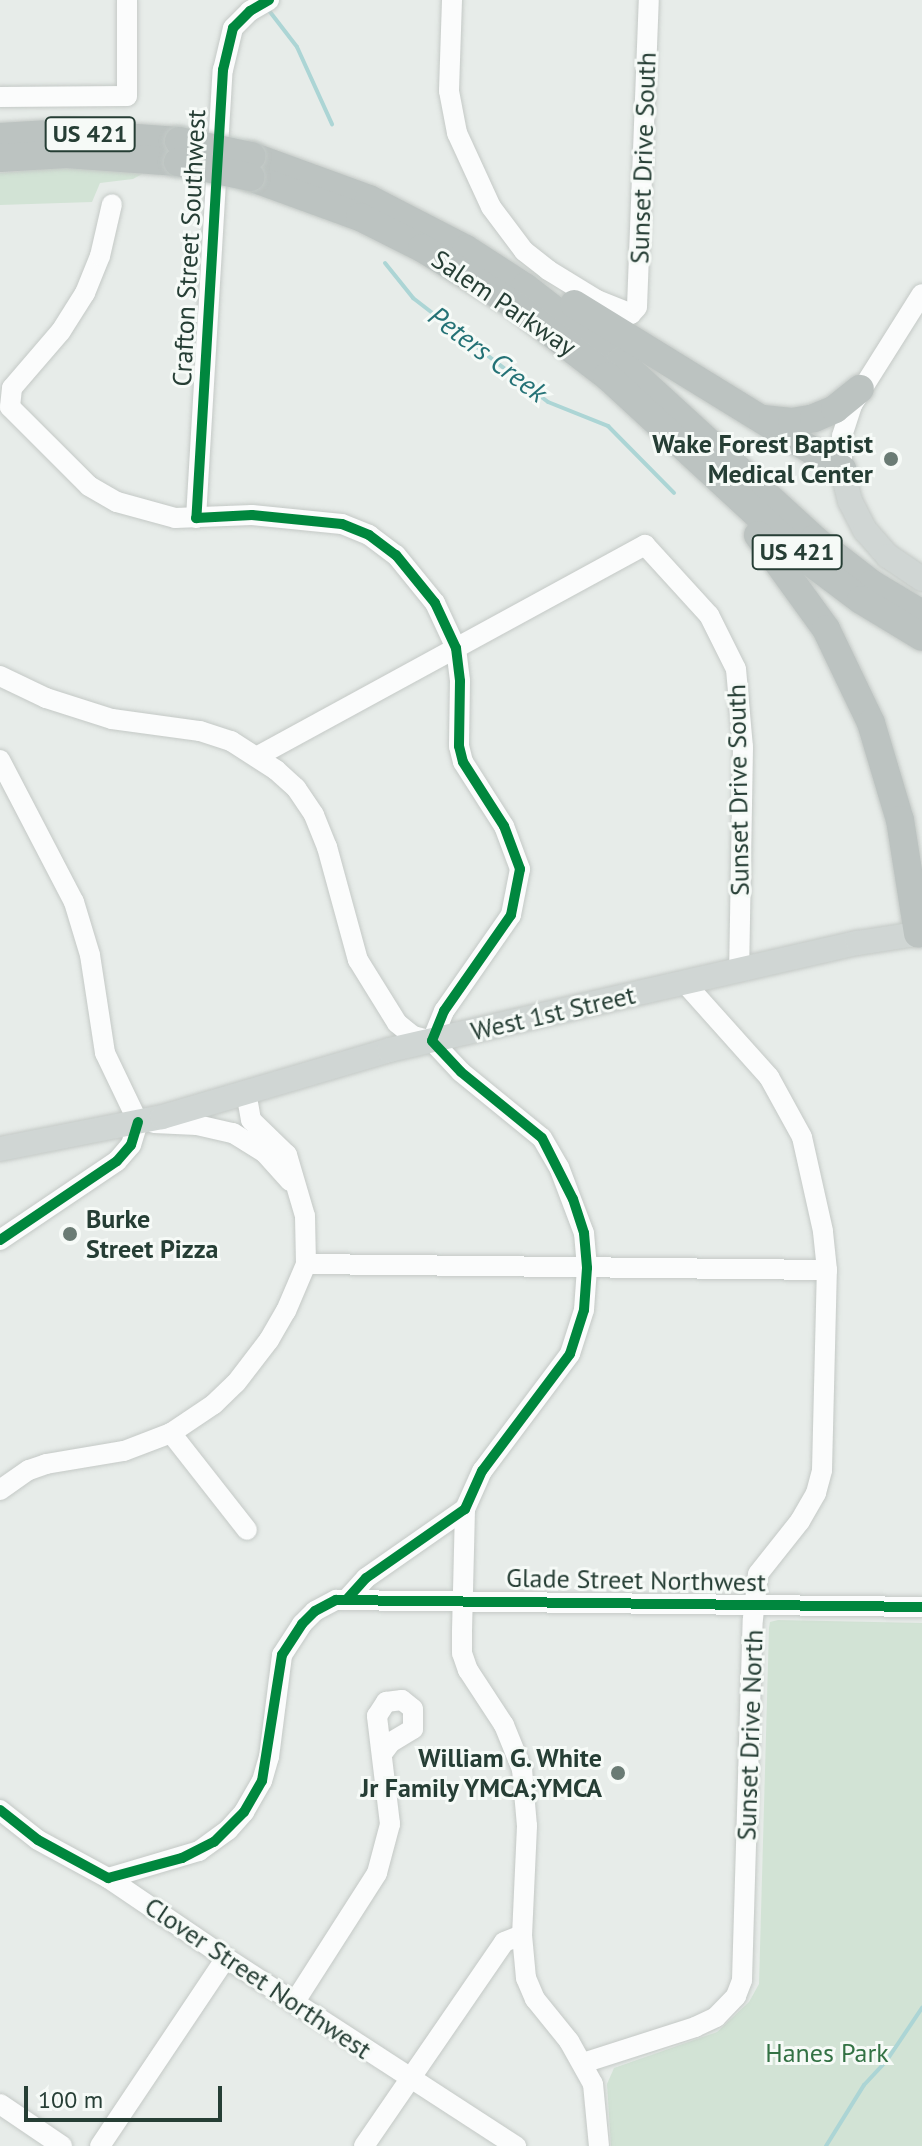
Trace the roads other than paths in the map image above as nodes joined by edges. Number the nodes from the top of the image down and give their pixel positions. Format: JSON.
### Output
{"nodes":[{"id":1,"x":127,"y":0,"type":"edge"},
{"id":2,"x":269,"y":0,"type":"edge"},
{"id":3,"x":452,"y":0,"type":"edge"},
{"id":4,"x":649,"y":0,"type":"edge"},
{"id":5,"x":0,"y":97,"type":"edge"},
{"id":6,"x":0,"y":137,"type":"edge"},
{"id":7,"x":178,"y":152,"type":"junction"},
{"id":8,"x":0,"y":158,"type":"edge"},
{"id":9,"x":250,"y":167,"type":"junction"},
{"id":10,"x":112,"y":204,"type":"dead end"},
{"id":11,"x":402,"y":215,"type":"junction"},
{"id":12,"x":922,"y":294,"type":"edge"},
{"id":13,"x":860,"y":389,"type":"junction"},
{"id":14,"x":5,"y":408,"type":"edge"},
{"id":15,"x":757,"y":417,"type":"junction"},
{"id":16,"x":687,"y":449,"type":"junction"},
{"id":17,"x":842,"y":469,"type":"junction"},
{"id":18,"x":196,"y":518,"type":"junction"},
{"id":19,"x":922,"y":579,"type":"edge"},
{"id":20,"x":922,"y":614,"type":"edge"},
{"id":21,"x":922,"y":637,"type":"edge"},
{"id":22,"x":456,"y":648,"type":"junction"},
{"id":23,"x":0,"y":676,"type":"edge"},
{"id":24,"x":258,"y":756,"type":"junction"},
{"id":25,"x":0,"y":760,"type":"edge"},
{"id":26,"x":920,"y":934,"type":"edge"},
{"id":27,"x":739,"y":971,"type":"junction"},
{"id":28,"x":685,"y":983,"type":"junction"},
{"id":29,"x":432,"y":1041,"type":"junction"},
{"id":30,"x":246,"y":1092,"type":"junction"},
{"id":31,"x":138,"y":1122,"type":"junction"},
{"id":32,"x":0,"y":1149,"type":"edge"},
{"id":33,"x":297,"y":1189,"type":"junction"},
{"id":34,"x":0,"y":1240,"type":"edge"},
{"id":35,"x":306,"y":1264,"type":"junction"},
{"id":36,"x":587,"y":1268,"type":"junction"},
{"id":37,"x":827,"y":1270,"type":"junction"},
{"id":38,"x":171,"y":1433,"type":"junction"},
{"id":39,"x":0,"y":1490,"type":"edge"},
{"id":40,"x":465,"y":1509,"type":"junction"},
{"id":41,"x":247,"y":1530,"type":"dead end"},
{"id":42,"x":348,"y":1598,"type":"junction"},
{"id":43,"x":463,"y":1599,"type":"junction"},
{"id":44,"x":754,"y":1603,"type":"junction"},
{"id":45,"x":922,"y":1607,"type":"edge"},
{"id":46,"x":382,"y":1754,"type":"dead end"},
{"id":47,"x":0,"y":1810,"type":"edge"},
{"id":48,"x":108,"y":1878,"type":"junction"},
{"id":49,"x":522,"y":1935,"type":"junction"},
{"id":50,"x":226,"y":1958,"type":"junction"},
{"id":51,"x":294,"y":2003,"type":"junction"},
{"id":52,"x":583,"y":2063,"type":"junction"},
{"id":53,"x":410,"y":2079,"type":"junction"},
{"id":54,"x":0,"y":2104,"type":"edge"},
{"id":55,"x":62,"y":2146,"type":"edge"},
{"id":56,"x":100,"y":2146,"type":"edge"},
{"id":57,"x":364,"y":2146,"type":"edge"},
{"id":58,"x":516,"y":2146,"type":"edge"},
{"id":59,"x":599,"y":2146,"type":"edge"}],
"edges":[{"from":1,"to":5,"type":"street"},
{"from":2,"to":18,"type":"street","name":"Crafton Street Southwest"},
{"from":3,"to":4,"type":"street","name":"Sunset Drive South"},
{"from":6,"to":7,"type":"highway","name":"Salem Parkway","number":"US 421"},
{"from":7,"to":8,"type":"highway","name":"Salem Parkway","number":"US 421"},
{"from":7,"to":9,"type":"highway","name":"Salem Parkway","number":"US 421","bridge":true},
{"from":9,"to":11,"type":"highway","name":"Salem Parkway","number":"US 421"},
{"from":9,"to":16,"type":"highway","name":"Salem Parkway","number":"US 421"},
{"from":10,"to":14,"type":"street"},
{"from":11,"to":15,"type":"highway"},
{"from":11,"to":20,"type":"highway","name":"Salem Parkway","number":"US 421"},
{"from":12,"to":13,"type":"street"},
{"from":13,"to":15,"type":"highway"},
{"from":13,"to":17,"type":"street"},
{"from":14,"to":18,"type":"street"},
{"from":15,"to":17,"type":"highway"},
{"from":16,"to":21,"type":"highway","name":"Salem Parkway","number":"US 421"},
{"from":16,"to":26,"type":"highway"},
{"from":17,"to":19,"type":"main road"},
{"from":18,"to":22,"type":"street"},
{"from":22,"to":24,"type":"street"},
{"from":22,"to":27,"type":"street","name":"Sunset Drive South"},
{"from":22,"to":29,"type":"street"},
{"from":23,"to":24,"type":"street"},
{"from":24,"to":29,"type":"street"},
{"from":25,"to":31,"type":"street"},
{"from":26,"to":27,"type":"main road","name":"West 1st Street"},
{"from":27,"to":28,"type":"main road","name":"West 1st Street"},
{"from":28,"to":29,"type":"main road","name":"West 1st Street"},
{"from":28,"to":37,"type":"street","name":"Sunset Drive North"},
{"from":29,"to":30,"type":"main road","name":"West 1st Street"},
{"from":29,"to":36,"type":"street"},
{"from":30,"to":31,"type":"main road","name":"West 1st Street"},
{"from":30,"to":33,"type":"street"},
{"from":31,"to":32,"type":"main road","name":"West 1st Street"},
{"from":31,"to":33,"type":"street"},
{"from":31,"to":34,"type":"street"},
{"from":33,"to":35,"type":"street"},
{"from":35,"to":36,"type":"street"},
{"from":35,"to":38,"type":"street"},
{"from":36,"to":37,"type":"street"},
{"from":36,"to":40,"type":"street"},
{"from":37,"to":44,"type":"street","name":"Sunset Drive North"},
{"from":38,"to":39,"type":"street"},
{"from":38,"to":41,"type":"street"},
{"from":40,"to":42,"type":"street","name":"Glade Street Northwest"},
{"from":40,"to":43,"type":"street"},
{"from":42,"to":43,"type":"street","name":"Glade Street Northwest"},
{"from":42,"to":48,"type":"street","name":"Glade Street Northwest"},
{"from":43,"to":44,"type":"street","name":"Glade Street Northwest"},
{"from":43,"to":49,"type":"street"},
{"from":44,"to":45,"type":"street","name":"Glade Street Northwest"},
{"from":44,"to":52,"type":"street","name":"Sunset Drive North"},
{"from":46,"to":51,"type":"street"},
{"from":47,"to":48,"type":"street","name":"Clover Street Northwest"},
{"from":48,"to":50,"type":"street","name":"Clover Street Northwest"},
{"from":49,"to":52,"type":"street"},
{"from":49,"to":53,"type":"street"},
{"from":50,"to":51,"type":"street","name":"Clover Street Northwest"},
{"from":50,"to":56,"type":"street"},
{"from":51,"to":53,"type":"street","name":"Clover Street Northwest"},
{"from":52,"to":59,"type":"street"},
{"from":53,"to":57,"type":"street"},
{"from":53,"to":58,"type":"street","name":"Clover Street Northwest"},
{"from":54,"to":55,"type":"street"}]}
